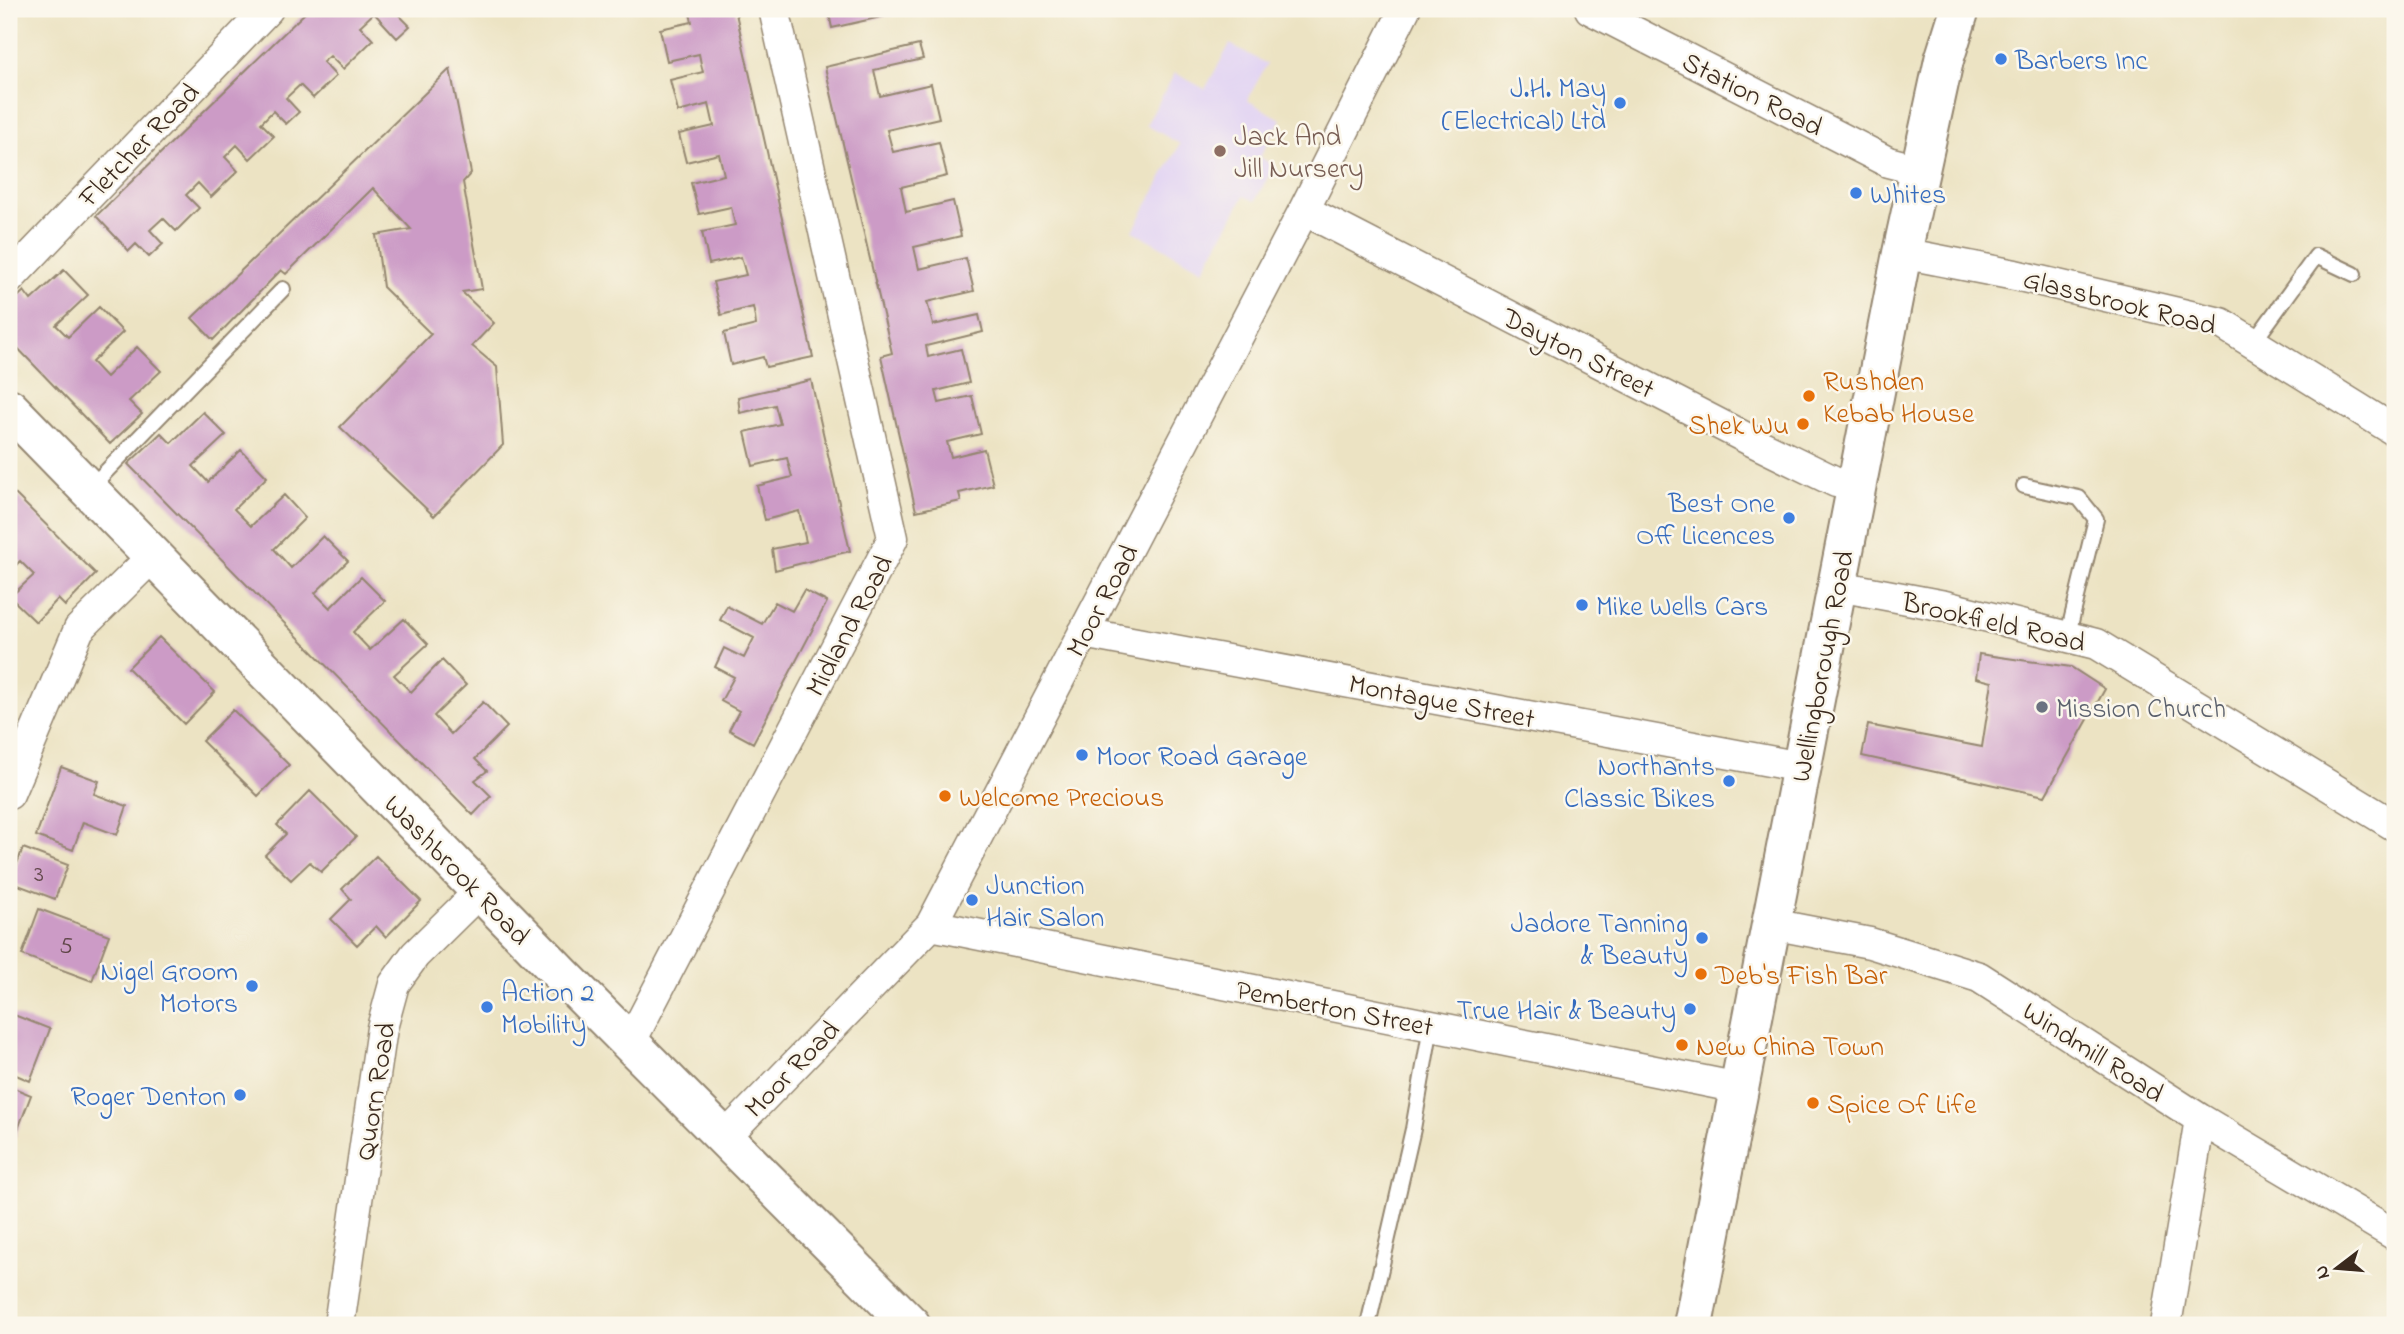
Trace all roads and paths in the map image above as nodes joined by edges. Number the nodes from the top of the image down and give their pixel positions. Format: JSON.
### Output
{"nodes":[{"id":1,"x":268,"y":9,"type":"edge"},
{"id":2,"x":774,"y":9,"type":"edge"},
{"id":3,"x":1405,"y":9,"type":"edge"},
{"id":4,"x":1590,"y":9,"type":"edge"},
{"id":5,"x":1960,"y":9,"type":"edge"},
{"id":6,"x":1919,"y":170,"type":"junction"},
{"id":7,"x":1304,"y":210,"type":"junction"},
{"id":8,"x":1902,"y":253,"type":"junction"},
{"id":9,"x":2354,"y":274,"type":"dead end"},
{"id":10,"x":9,"y":279,"type":"edge"},
{"id":11,"x":283,"y":289,"type":"dead end"},
{"id":12,"x":2253,"y":343,"type":"junction"},
{"id":13,"x":9,"y":408,"type":"edge"},
{"id":14,"x":2395,"y":431,"type":"edge"},
{"id":15,"x":1857,"y":484,"type":"junction"},
{"id":16,"x":2024,"y":486,"type":"dead end"},
{"id":17,"x":89,"y":489,"type":"junction"},
{"id":18,"x":153,"y":556,"type":"junction"},
{"id":19,"x":1838,"y":586,"type":"junction"},
{"id":20,"x":1083,"y":633,"type":"junction"},
{"id":21,"x":2067,"y":639,"type":"junction"},
{"id":22,"x":1801,"y":767,"type":"junction"},
{"id":23,"x":9,"y":794,"type":"edge"},
{"id":24,"x":2395,"y":826,"type":"edge"},
{"id":25,"x":480,"y":891,"type":"junction"},
{"id":26,"x":1770,"y":924,"type":"junction"},
{"id":27,"x":931,"y":925,"type":"junction"},
{"id":28,"x":1431,"y":1026,"type":"junction"},
{"id":29,"x":630,"y":1043,"type":"junction"},
{"id":30,"x":1739,"y":1088,"type":"junction"},
{"id":31,"x":2200,"y":1119,"type":"junction"},
{"id":32,"x":723,"y":1139,"type":"junction"},
{"id":33,"x":2395,"y":1235,"type":"edge"},
{"id":34,"x":339,"y":1325,"type":"edge"},
{"id":35,"x":911,"y":1325,"type":"edge"},
{"id":36,"x":1368,"y":1325,"type":"edge"},
{"id":37,"x":1693,"y":1325,"type":"edge"},
{"id":38,"x":2166,"y":1325,"type":"edge"}],
"edges":[{"from":1,"to":10,"type":"street","name":"Fletcher Road"},
{"from":2,"to":29,"type":"street","name":"Midland Road"},
{"from":3,"to":7,"type":"street","name":"Moor Road"},
{"from":4,"to":6,"type":"street","name":"Station Road"},
{"from":5,"to":6,"type":"main road","name":"Wellingborough Road"},
{"from":6,"to":8,"type":"main road","name":"Wellingborough Road"},
{"from":7,"to":15,"type":"street","name":"Dayton Street"},
{"from":7,"to":20,"type":"street","name":"Moor Road"},
{"from":8,"to":12,"type":"street","name":"Glassbrook Road"},
{"from":8,"to":15,"type":"main road","name":"Wellingborough Road"},
{"from":9,"to":12,"type":"lane"},
{"from":11,"to":17,"type":"lane"},
{"from":12,"to":14,"type":"street","name":"Glassbrook Road"},
{"from":13,"to":17,"type":"main road","name":"Washbrook Road"},
{"from":15,"to":19,"type":"main road","name":"Wellingborough Road"},
{"from":16,"to":21,"type":"lane"},
{"from":17,"to":18,"type":"main road","name":"Washbrook Road"},
{"from":18,"to":23,"type":"street"},
{"from":18,"to":25,"type":"main road","name":"Washbrook Road"},
{"from":19,"to":21,"type":"street","name":"Brookfield Road"},
{"from":19,"to":22,"type":"main road","name":"Wellingborough Road"},
{"from":20,"to":22,"type":"street","name":"Montague Street"},
{"from":20,"to":27,"type":"street","name":"Moor Road"},
{"from":21,"to":24,"type":"street","name":"Brookfield Road"},
{"from":22,"to":26,"type":"main road","name":"Wellingborough Road"},
{"from":25,"to":29,"type":"main road","name":"Washbrook Road"},
{"from":25,"to":34,"type":"street","name":"Quorn Road"},
{"from":26,"to":30,"type":"main road","name":"Wellingborough Road"},
{"from":26,"to":31,"type":"street","name":"Windmill Road"},
{"from":27,"to":28,"type":"street","name":"Pemberton Street"},
{"from":27,"to":32,"type":"street","name":"Moor Road"},
{"from":28,"to":30,"type":"street","name":"Pemberton Street"},
{"from":28,"to":36,"type":"lane"},
{"from":29,"to":32,"type":"main road","name":"Washbrook Road"},
{"from":30,"to":37,"type":"main road","name":"Wellingborough Road"},
{"from":31,"to":33,"type":"street","name":"Windmill Road"},
{"from":31,"to":38,"type":"street"},
{"from":32,"to":35,"type":"main road","name":"Washbrook Road"}]}
